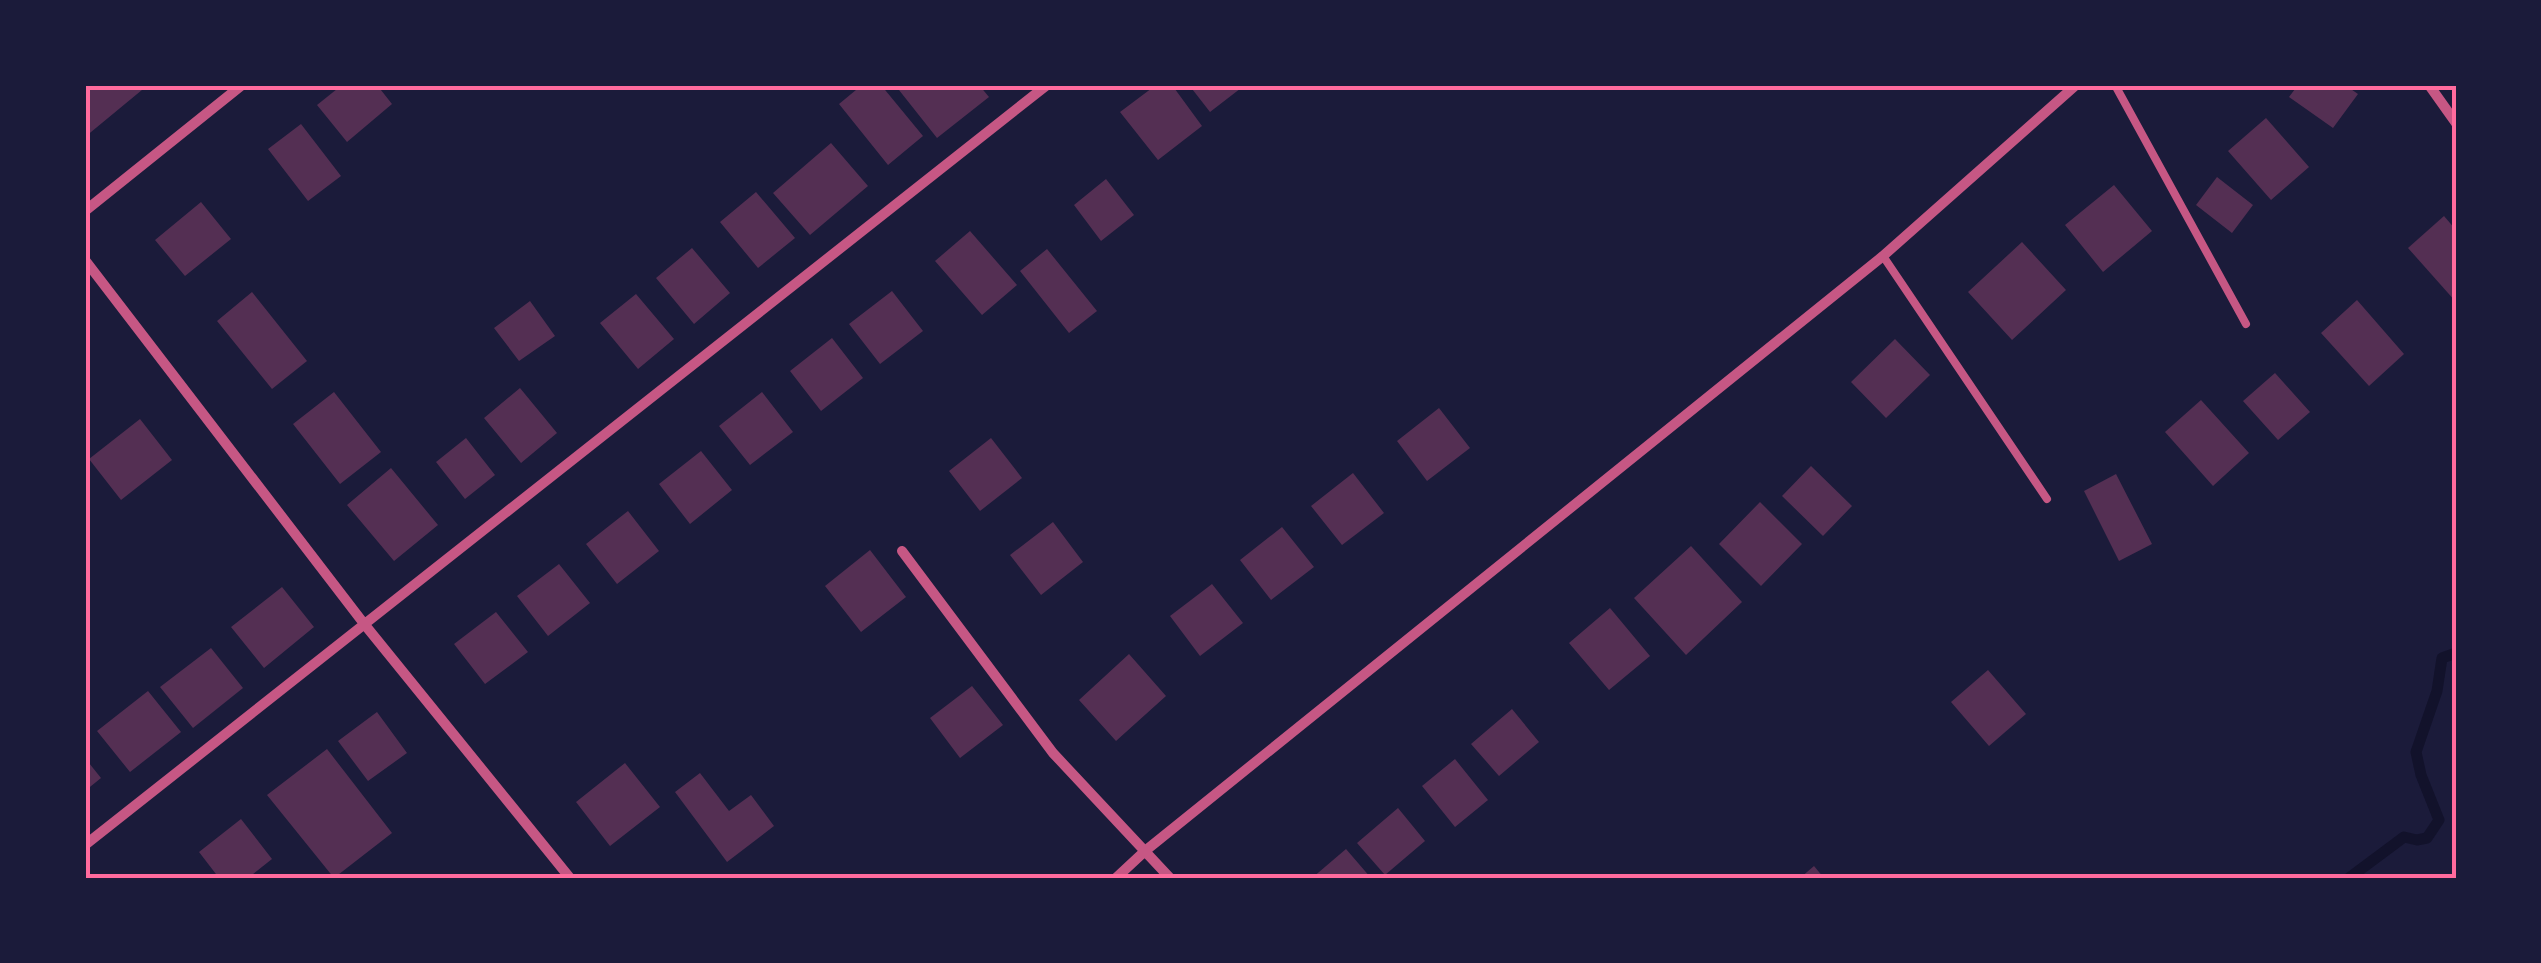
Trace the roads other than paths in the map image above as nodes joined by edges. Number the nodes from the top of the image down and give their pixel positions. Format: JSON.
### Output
{"nodes":[{"id":1,"x":242,"y":85,"type":"edge"},
{"id":2,"x":1047,"y":85,"type":"edge"},
{"id":3,"x":2076,"y":85,"type":"edge"},
{"id":4,"x":2115,"y":85,"type":"edge"},
{"id":5,"x":2429,"y":85,"type":"edge"},
{"id":6,"x":2456,"y":122,"type":"edge"},
{"id":7,"x":85,"y":211,"type":"edge"},
{"id":8,"x":1883,"y":256,"type":"junction"},
{"id":9,"x":85,"y":260,"type":"edge"},
{"id":10,"x":2246,"y":324,"type":"dead end"},
{"id":11,"x":2047,"y":499,"type":"dead end"},
{"id":12,"x":902,"y":551,"type":"dead end"},
{"id":13,"x":366,"y":625,"type":"junction"},
{"id":14,"x":85,"y":845,"type":"edge"},
{"id":15,"x":1145,"y":851,"type":"junction"},
{"id":16,"x":570,"y":878,"type":"edge"},
{"id":17,"x":1116,"y":878,"type":"edge"},
{"id":18,"x":1170,"y":878,"type":"edge"}],
"edges":[{"from":1,"to":7,"type":"street"},
{"from":2,"to":13,"type":"street"},
{"from":3,"to":8,"type":"street"},
{"from":4,"to":10,"type":"lane"},
{"from":5,"to":6,"type":"street"},
{"from":8,"to":11,"type":"lane"},
{"from":8,"to":15,"type":"street"},
{"from":9,"to":13,"type":"street"},
{"from":12,"to":15,"type":"street"},
{"from":13,"to":14,"type":"street"},
{"from":13,"to":16,"type":"street"},
{"from":15,"to":17,"type":"street"},
{"from":15,"to":18,"type":"street"}]}
